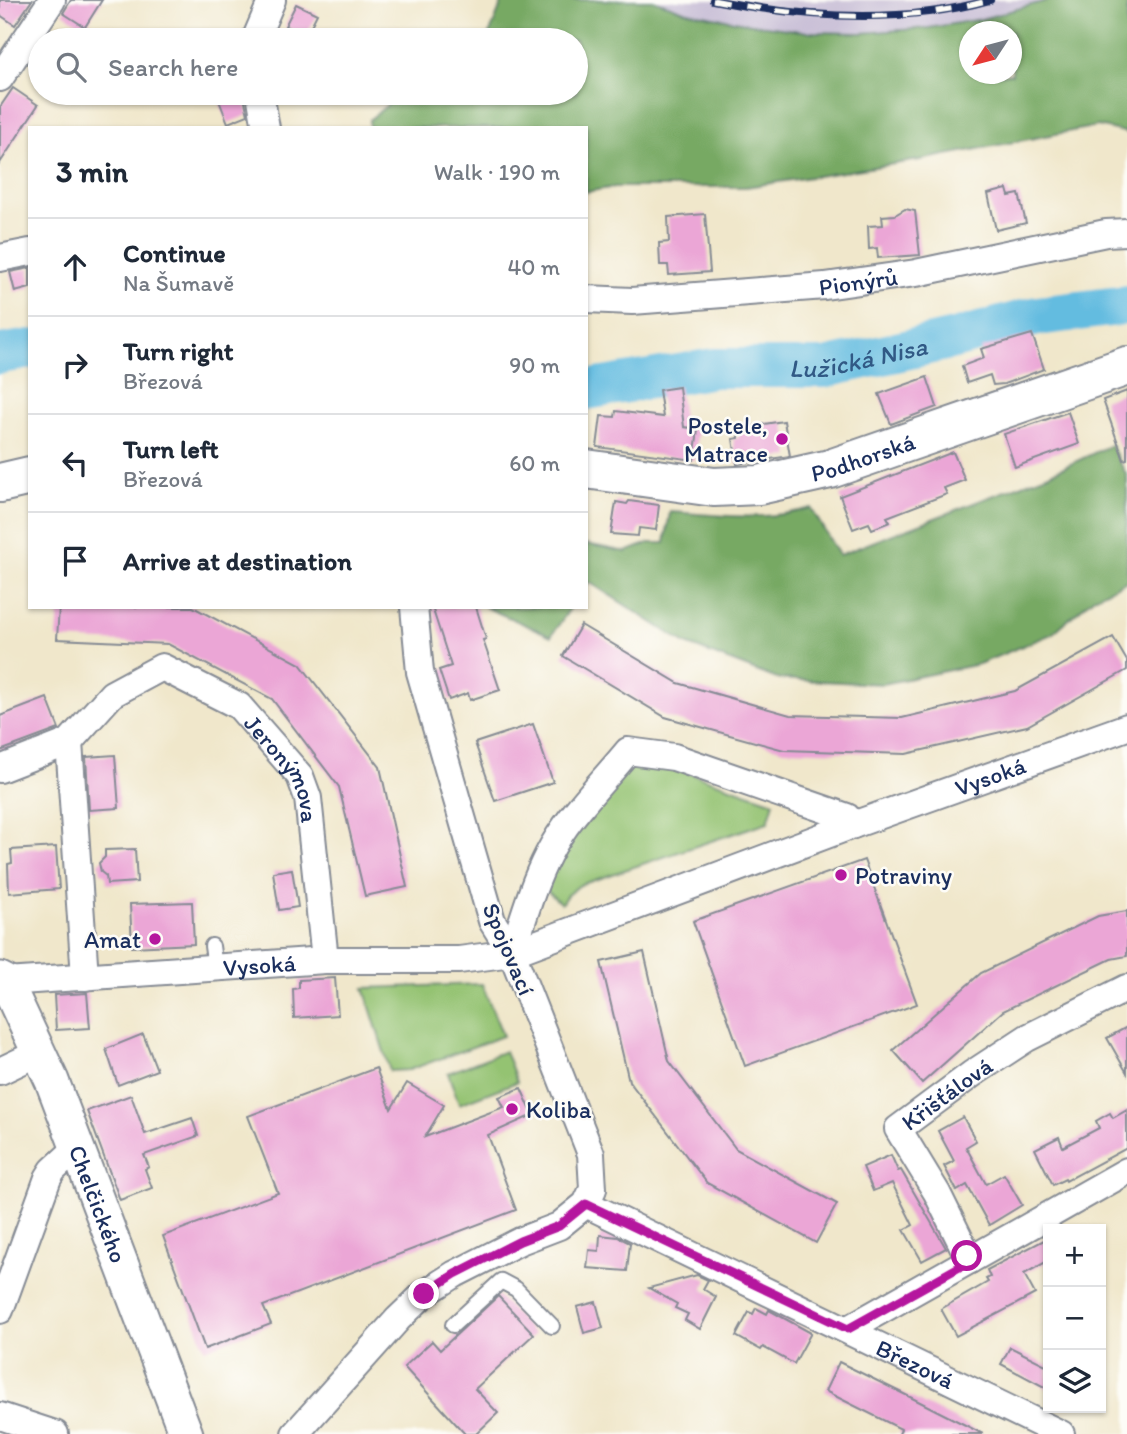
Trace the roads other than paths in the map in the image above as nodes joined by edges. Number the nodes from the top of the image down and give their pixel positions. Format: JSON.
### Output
{"nodes":[{"id":1,"x":52,"y":0,"type":"edge"},
{"id":2,"x":272,"y":0,"type":"edge"},
{"id":3,"x":33,"y":28,"type":"edge"},
{"id":4,"x":260,"y":28,"type":"edge"},
{"id":5,"x":28,"y":36,"type":"edge"},
{"id":6,"x":0,"y":78,"type":"edge"},
{"id":7,"x":262,"y":105,"type":"edge"},
{"id":8,"x":266,"y":126,"type":"edge"},
{"id":9,"x":1127,"y":232,"type":"edge"},
{"id":10,"x":28,"y":252,"type":"edge"},
{"id":11,"x":0,"y":258,"type":"edge"},
{"id":12,"x":588,"y":299,"type":"edge"},
{"id":13,"x":1127,"y":366,"type":"edge"},
{"id":14,"x":588,"y":469,"type":"edge"},
{"id":15,"x":28,"y":476,"type":"edge"},
{"id":16,"x":0,"y":483,"type":"edge"},
{"id":17,"x":414,"y":609,"type":"edge"},
{"id":18,"x":1127,"y":727,"type":"edge"},
{"id":19,"x":69,"y":742,"type":"junction"},
{"id":20,"x":0,"y":769,"type":"edge"},
{"id":21,"x":853,"y":825,"type":"junction"},
{"id":22,"x":512,"y":953,"type":"junction"},
{"id":23,"x":324,"y":960,"type":"junction"},
{"id":24,"x":85,"y":976,"type":"junction"},
{"id":25,"x":3,"y":980,"type":"edge"},
{"id":26,"x":1127,"y":988,"type":"edge"},
{"id":27,"x":40,"y":1052,"type":"junction"},
{"id":28,"x":0,"y":1071,"type":"edge"},
{"id":29,"x":78,"y":1147,"type":"junction"},
{"id":30,"x":1127,"y":1171,"type":"edge"},
{"id":31,"x":586,"y":1204,"type":"junction"},
{"id":32,"x":970,"y":1261,"type":"junction"},
{"id":33,"x":0,"y":1310,"type":"edge"},
{"id":34,"x":453,"y":1325,"type":"dead end"},
{"id":35,"x":551,"y":1326,"type":"dead end"},
{"id":36,"x":848,"y":1329,"type":"junction"},
{"id":37,"x":0,"y":1416,"type":"edge"},
{"id":38,"x":1055,"y":1433,"type":"edge"},
{"id":39,"x":55,"y":1434,"type":"edge"},
{"id":40,"x":179,"y":1434,"type":"edge"},
{"id":41,"x":295,"y":1434,"type":"edge"}],
"edges":[{"from":1,"to":3,"type":"street"},
{"from":2,"to":4,"type":"street"},
{"from":5,"to":6,"type":"street"},
{"from":7,"to":8,"type":"street"},
{"from":9,"to":12,"type":"street","name":"Pionýrů"},
{"from":10,"to":11,"type":"street"},
{"from":13,"to":14,"type":"main road","name":"Podhorská"},
{"from":15,"to":16,"type":"main road"},
{"from":17,"to":22,"type":"street","name":"Spojovací"},
{"from":18,"to":21,"type":"street","name":"Vysoká"},
{"from":19,"to":20,"type":"street","name":"Jeronýmova"},
{"from":19,"to":23,"type":"street","name":"Jeronýmova"},
{"from":19,"to":24,"type":"street"},
{"from":21,"to":22,"type":"street","name":"Vysoká"},
{"from":21,"to":22,"type":"street"},
{"from":22,"to":23,"type":"street","name":"Vysoká"},
{"from":22,"to":31,"type":"street","name":"Spojovací"},
{"from":23,"to":24,"type":"street","name":"Vysoká"},
{"from":24,"to":25,"type":"street","name":"Vysoká"},
{"from":25,"to":27,"type":"street","name":"Chelčického"},
{"from":26,"to":32,"type":"street","name":"Křišťálová"},
{"from":27,"to":28,"type":"street"},
{"from":27,"to":29,"type":"street","name":"Chelčického"},
{"from":29,"to":33,"type":"street"},
{"from":29,"to":40,"type":"street","name":"Chelčického"},
{"from":30,"to":32,"type":"street"},
{"from":31,"to":36,"type":"street","name":"Březová"},
{"from":31,"to":41,"type":"street"},
{"from":32,"to":36,"type":"street"},
{"from":34,"to":35,"type":"lane"},
{"from":36,"to":38,"type":"street","name":"Březová"},
{"from":37,"to":39,"type":"street"}]}
